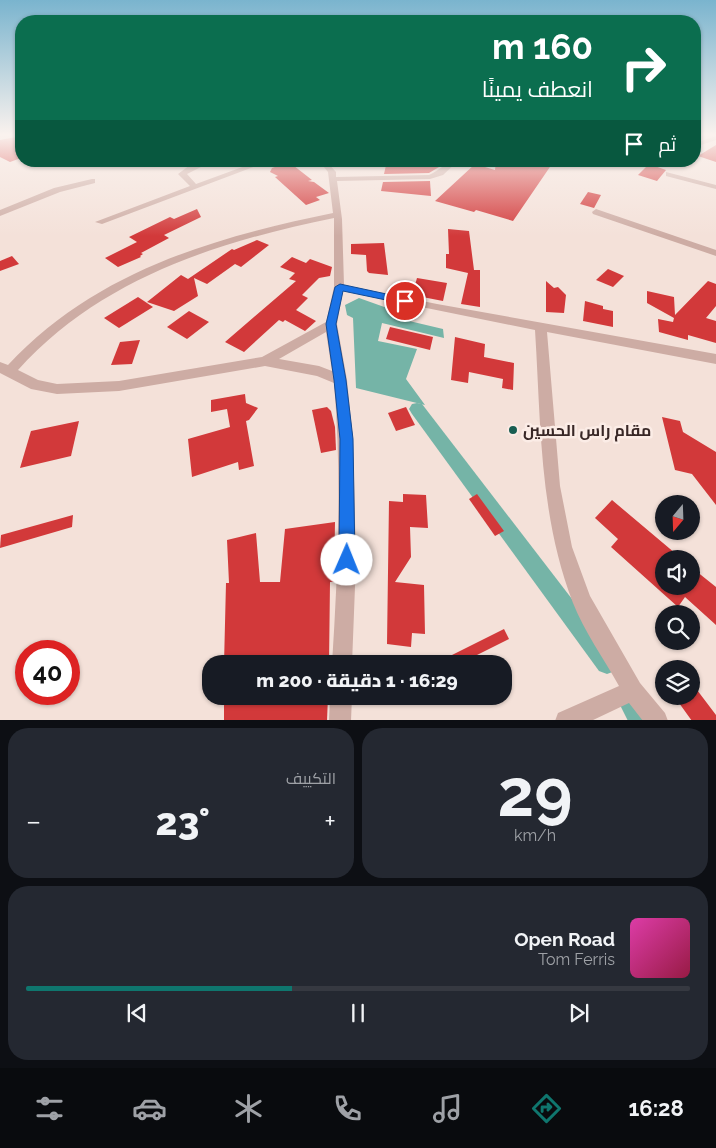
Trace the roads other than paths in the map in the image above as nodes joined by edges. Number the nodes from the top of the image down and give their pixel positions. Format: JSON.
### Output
{"nodes":[{"id":1,"x":190,"y":169,"type":"edge"},
{"id":2,"x":242,"y":169,"type":"edge"},
{"id":3,"x":329,"y":169,"type":"edge"},
{"id":4,"x":446,"y":169,"type":"edge"},
{"id":5,"x":669,"y":174,"type":"dead end"},
{"id":6,"x":334,"y":180,"type":"junction"},
{"id":7,"x":92,"y":181,"type":"dead end"},
{"id":8,"x":194,"y":186,"type":"junction"},
{"id":9,"x":716,"y":187,"type":"edge"},
{"id":10,"x":596,"y":212,"type":"dead end"},
{"id":11,"x":0,"y":213,"type":"edge"},
{"id":12,"x":337,"y":215,"type":"junction"},
{"id":13,"x":99,"y":222,"type":"dead end"},
{"id":14,"x":716,"y":253,"type":"edge"},
{"id":15,"x":340,"y":287,"type":"junction"},
{"id":16,"x":331,"y":324,"type":"junction"},
{"id":17,"x":541,"y":328,"type":"junction"},
{"id":18,"x":716,"y":359,"type":"edge"},
{"id":19,"x":265,"y":361,"type":"junction"},
{"id":20,"x":5,"y":370,"type":"edge"},
{"id":21,"x":340,"y":380,"type":"junction"},
{"id":22,"x":342,"y":655,"type":"edge"},
{"id":23,"x":633,"y":690,"type":"junction"},
{"id":24,"x":341,"y":705,"type":"edge"},
{"id":25,"x":340,"y":720,"type":"edge"},
{"id":26,"x":566,"y":720,"type":"edge"},
{"id":27,"x":657,"y":720,"type":"edge"}],
"edges":[{"from":1,"to":8,"type":"street"},
{"from":2,"to":8,"type":"street"},
{"from":3,"to":6,"type":"street"},
{"from":4,"to":6,"type":"street"},
{"from":5,"to":9,"type":"street"},
{"from":6,"to":12,"type":"street"},
{"from":7,"to":11,"type":"street"},
{"from":8,"to":13,"type":"street"},
{"from":10,"to":14,"type":"street"},
{"from":12,"to":15,"type":"street"},
{"from":12,"to":20,"type":"street"},
{"from":15,"to":16,"type":"street"},
{"from":15,"to":17,"type":"street"},
{"from":16,"to":19,"type":"street"},
{"from":16,"to":21,"type":"street"},
{"from":17,"to":18,"type":"street"},
{"from":17,"to":23,"type":"street"},
{"from":19,"to":20,"type":"street"},
{"from":19,"to":21,"type":"street"},
{"from":21,"to":22,"type":"street"},
{"from":23,"to":26,"type":"street"},
{"from":23,"to":27,"type":"street"},
{"from":24,"to":25,"type":"street"}]}
